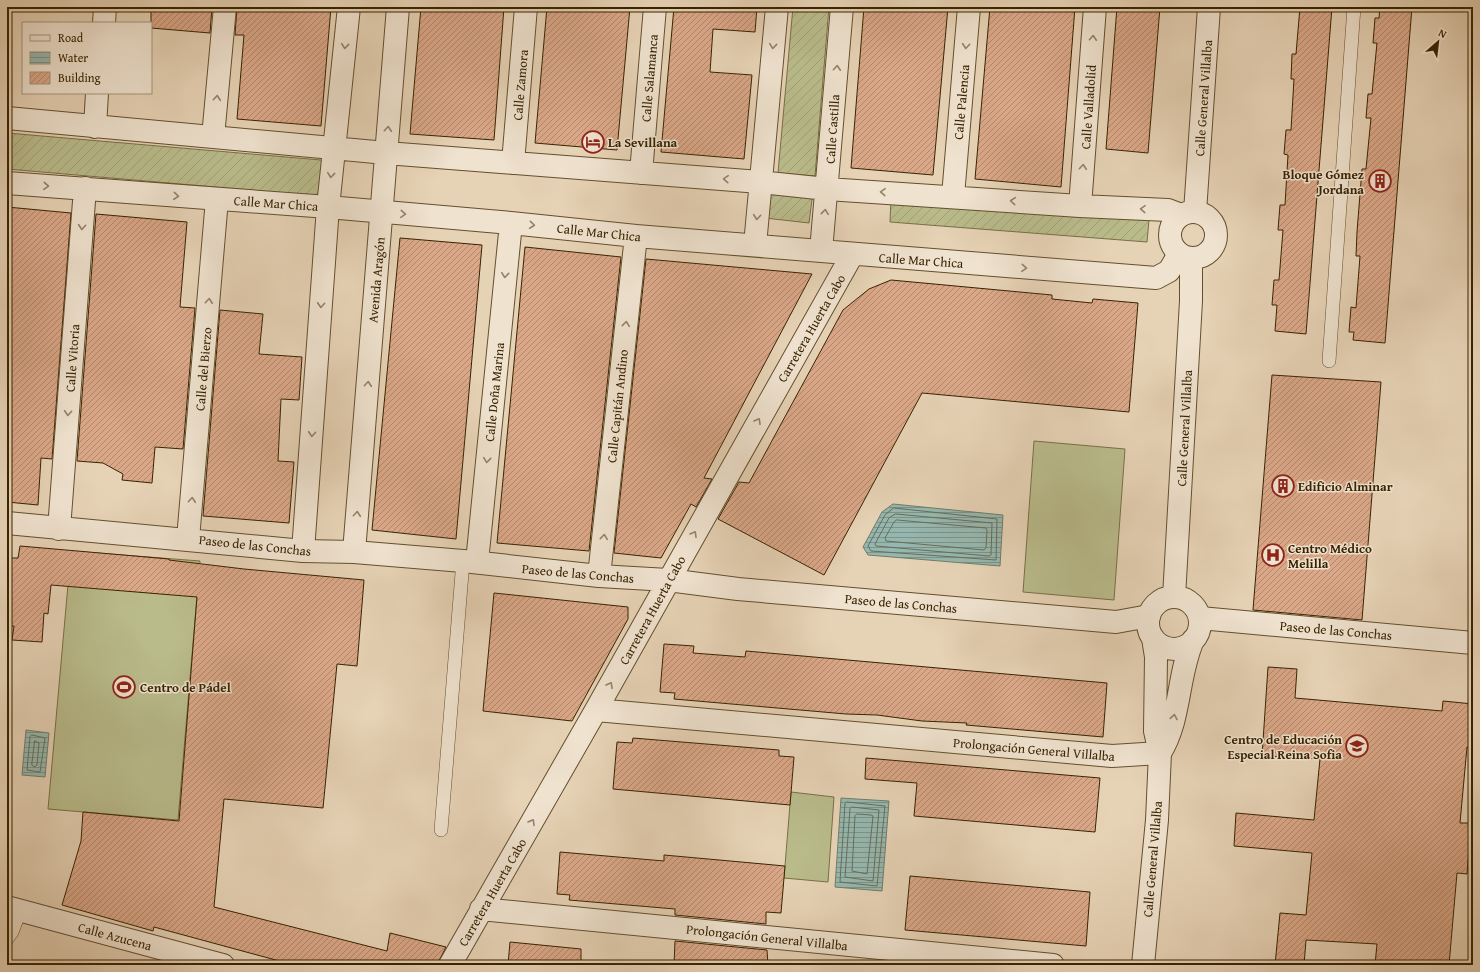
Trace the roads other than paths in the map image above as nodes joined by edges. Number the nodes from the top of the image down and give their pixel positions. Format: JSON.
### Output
{"nodes":[{"id":1,"x":105,"y":7,"type":"edge"},
{"id":2,"x":225,"y":7,"type":"edge"},
{"id":3,"x":349,"y":7,"type":"edge"},
{"id":4,"x":398,"y":7,"type":"edge"},
{"id":5,"x":526,"y":7,"type":"edge"},
{"id":6,"x":655,"y":7,"type":"edge"},
{"id":7,"x":777,"y":7,"type":"edge"},
{"id":8,"x":842,"y":7,"type":"edge"},
{"id":9,"x":969,"y":7,"type":"edge"},
{"id":10,"x":1095,"y":7,"type":"edge"},
{"id":11,"x":1210,"y":7,"type":"edge"},
{"id":12,"x":1354,"y":7,"type":"edge"},
{"id":13,"x":104,"y":22,"type":"edge"},
{"id":14,"x":98,"y":94,"type":"edge"},
{"id":15,"x":7,"y":118,"type":"edge"},
{"id":16,"x":94,"y":127,"type":"junction"},
{"id":17,"x":214,"y":137,"type":"junction"},
{"id":18,"x":334,"y":149,"type":"junction"},
{"id":19,"x":386,"y":153,"type":"junction"},
{"id":20,"x":513,"y":163,"type":"junction"},
{"id":21,"x":641,"y":173,"type":"junction"},
{"id":22,"x":760,"y":182,"type":"junction"},
{"id":23,"x":7,"y":183,"type":"edge"},
{"id":24,"x":85,"y":188,"type":"junction"},
{"id":25,"x":828,"y":188,"type":"junction"},
{"id":26,"x":953,"y":196,"type":"junction"},
{"id":27,"x":217,"y":199,"type":"junction"},
{"id":28,"x":1080,"y":206,"type":"junction"},
{"id":29,"x":328,"y":207,"type":"junction"},
{"id":30,"x":382,"y":212,"type":"junction"},
{"id":31,"x":1188,"y":214,"type":"junction"},
{"id":32,"x":511,"y":222,"type":"junction"},
{"id":33,"x":636,"y":236,"type":"junction"},
{"id":34,"x":754,"y":245,"type":"junction"},
{"id":35,"x":821,"y":251,"type":"junction"},
{"id":36,"x":852,"y":254,"type":"junction"},
{"id":37,"x":1185,"y":256,"type":"junction"},
{"id":38,"x":1329,"y":361,"type":"dead end"},
{"id":39,"x":7,"y":523,"type":"edge"},
{"id":40,"x":59,"y":529,"type":"junction"},
{"id":41,"x":188,"y":539,"type":"junction"},
{"id":42,"x":304,"y":551,"type":"junction"},
{"id":43,"x":354,"y":552,"type":"junction"},
{"id":44,"x":470,"y":562,"type":"junction"},
{"id":45,"x":599,"y":576,"type":"junction"},
{"id":46,"x":668,"y":580,"type":"junction"},
{"id":47,"x":1174,"y":597,"type":"junction"},
{"id":48,"x":1149,"y":616,"type":"junction"},
{"id":49,"x":1200,"y":618,"type":"junction"},
{"id":50,"x":1153,"y":638,"type":"junction"},
{"id":51,"x":1193,"y":640,"type":"junction"},
{"id":52,"x":1473,"y":643,"type":"edge"},
{"id":53,"x":596,"y":710,"type":"junction"},
{"id":54,"x":1160,"y":753,"type":"junction"},
{"id":55,"x":441,"y":830,"type":"dead end"},
{"id":56,"x":14,"y":909,"type":"edge"},
{"id":57,"x":481,"y":909,"type":"junction"},
{"id":58,"x":7,"y":939,"type":"edge"},
{"id":59,"x":223,"y":965,"type":"edge"},
{"id":60,"x":450,"y":965,"type":"edge"},
{"id":61,"x":1053,"y":965,"type":"edge"},
{"id":62,"x":1143,"y":965,"type":"edge"}],
"edges":[{"from":1,"to":13,"type":"street"},
{"from":17,"to":2,"type":"street","one_way":true},
{"from":3,"to":18,"type":"street","one_way":true},
{"from":19,"to":4,"type":"street","name":"Avenida Aragón","one_way":true},
{"from":5,"to":20,"type":"street","name":"Calle Zamora"},
{"from":6,"to":21,"type":"street","name":"Calle Salamanca"},
{"from":7,"to":22,"type":"street","one_way":true},
{"from":25,"to":8,"type":"street","name":"Calle Castilla","one_way":true},
{"from":9,"to":26,"type":"street","name":"Calle Palencia","one_way":true},
{"from":28,"to":10,"type":"street","name":"Calle Valladolid","one_way":true},
{"from":11,"to":31,"type":"street","name":"Calle General Villalba"},
{"from":12,"to":38,"type":"lane"},
{"from":14,"to":16,"type":"street"},
{"from":15,"to":16,"type":"street"},
{"from":16,"to":17,"type":"street"},
{"from":17,"to":18,"type":"street"},
{"from":18,"to":19,"type":"street"},
{"from":18,"to":29,"type":"street","one_way":true},
{"from":19,"to":20,"type":"street"},
{"from":19,"to":30,"type":"street","name":"Avenida Aragón"},
{"from":20,"to":21,"type":"street"},
{"from":22,"to":21,"type":"street","one_way":true},
{"from":22,"to":25,"type":"street"},
{"from":22,"to":34,"type":"street","one_way":true},
{"from":23,"to":24,"type":"street","name":"Calle Mar Chica","one_way":true},
{"from":24,"to":27,"type":"street","name":"Calle Mar Chica","one_way":true},
{"from":24,"to":40,"type":"street","name":"Calle Vitoria","one_way":true},
{"from":26,"to":25,"type":"street","one_way":true},
{"from":35,"to":25,"type":"street","name":"Calle Castilla","one_way":true},
{"from":28,"to":26,"type":"street","one_way":true},
{"from":27,"to":29,"type":"street","name":"Calle Mar Chica"},
{"from":41,"to":27,"type":"street","name":"Calle del Bierzo","one_way":true},
{"from":31,"to":28,"type":"street","one_way":true},
{"from":29,"to":30,"type":"street","name":"Calle Mar Chica"},
{"from":29,"to":42,"type":"street","one_way":true},
{"from":30,"to":32,"type":"street","name":"Calle Mar Chica","one_way":true},
{"from":43,"to":30,"type":"street","name":"Avenida Aragón","one_way":true},
{"from":31,"to":37,"type":"street"},
{"from":31,"to":37,"type":"street"},
{"from":32,"to":33,"type":"street","name":"Calle Mar Chica","one_way":true},
{"from":32,"to":44,"type":"street","name":"Calle Doña Marina","one_way":true},
{"from":33,"to":34,"type":"street","name":"Calle Mar Chica"},
{"from":45,"to":33,"type":"street","name":"Calle Capitán Andino","one_way":true},
{"from":34,"to":35,"type":"street","name":"Calle Mar Chica"},
{"from":35,"to":36,"type":"street","name":"Calle Mar Chica"},
{"from":36,"to":37,"type":"street","name":"Calle Mar Chica","one_way":true},
{"from":46,"to":36,"type":"street","name":"Carretera Huerta Cabo","one_way":true},
{"from":37,"to":47,"type":"street","name":"Calle General Villalba"},
{"from":39,"to":40,"type":"street","name":"Paseo de las Conchas"},
{"from":40,"to":41,"type":"street","name":"Paseo de las Conchas"},
{"from":41,"to":42,"type":"street","name":"Paseo de las Conchas"},
{"from":42,"to":43,"type":"street","name":"Paseo de las Conchas"},
{"from":43,"to":44,"type":"street","name":"Paseo de las Conchas"},
{"from":44,"to":45,"type":"street","name":"Paseo de las Conchas"},
{"from":44,"to":55,"type":"lane"},
{"from":45,"to":46,"type":"street","name":"Paseo de las Conchas"},
{"from":46,"to":48,"type":"street","name":"Paseo de las Conchas"},
{"from":53,"to":46,"type":"street","name":"Carretera Huerta Cabo","one_way":true},
{"from":47,"to":48,"type":"street"},
{"from":47,"to":49,"type":"street"},
{"from":48,"to":50,"type":"street"},
{"from":49,"to":51,"type":"street"},
{"from":49,"to":52,"type":"street","name":"Paseo de las Conchas"},
{"from":50,"to":51,"type":"street"},
{"from":50,"to":54,"type":"street","name":"Calle General Villalba"},
{"from":54,"to":51,"type":"street","name":"Calle General Villalba","one_way":true},
{"from":53,"to":54,"type":"street","name":"Prolongación General Villalba"},
{"from":57,"to":53,"type":"street","name":"Carretera Huerta Cabo","one_way":true},
{"from":54,"to":62,"type":"street","name":"Calle General Villalba"},
{"from":56,"to":58,"type":"lane"},
{"from":56,"to":59,"type":"street","name":"Calle Azucena"},
{"from":57,"to":60,"type":"street","name":"Carretera Huerta Cabo"},
{"from":57,"to":61,"type":"street","name":"Prolongación General Villalba"}]}
